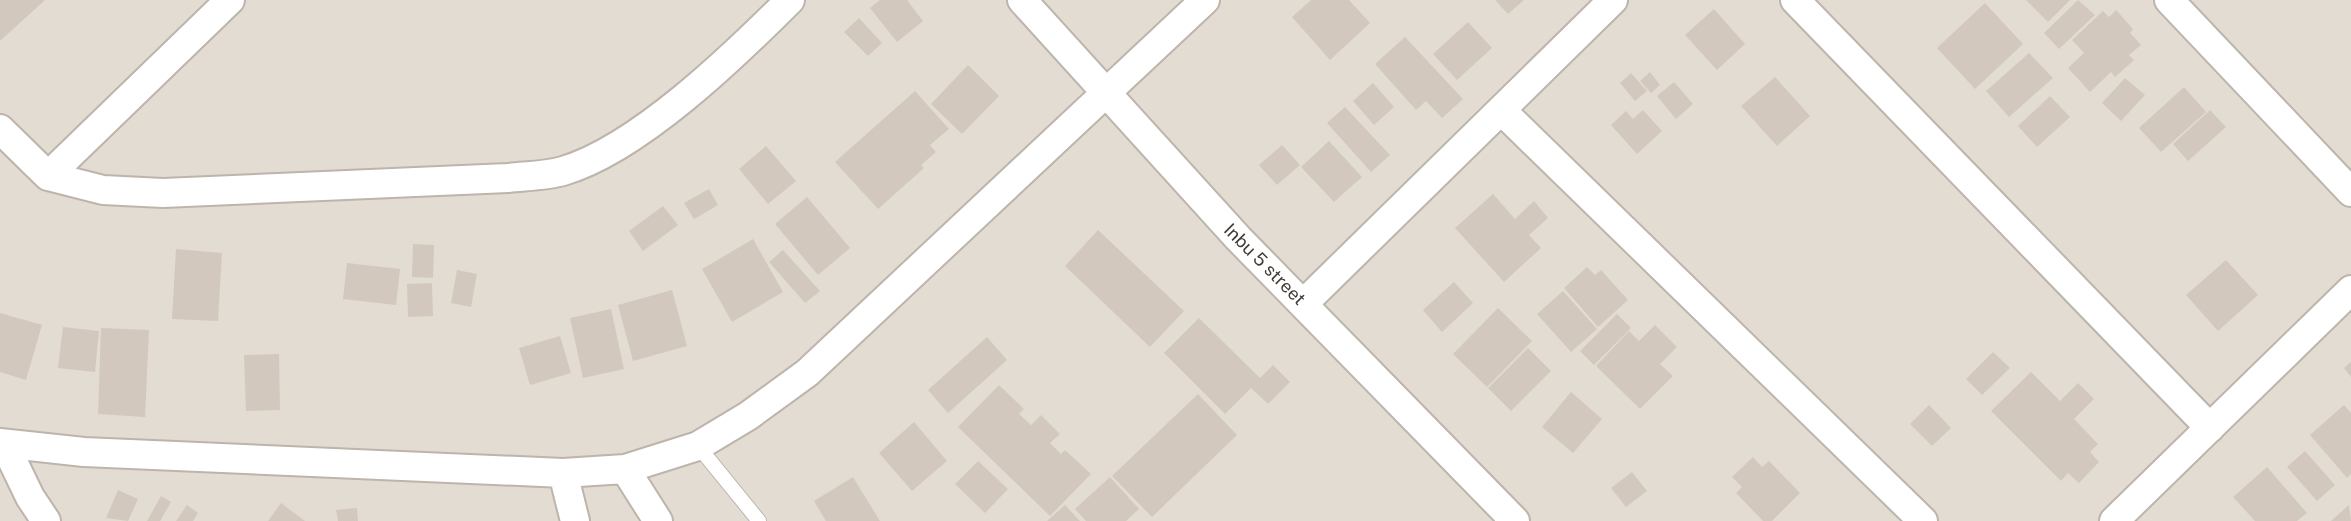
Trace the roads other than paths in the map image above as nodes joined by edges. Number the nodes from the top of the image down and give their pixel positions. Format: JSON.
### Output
{"nodes":[{"id":1,"x":230,"y":0,"type":"edge"},
{"id":2,"x":790,"y":0,"type":"edge"},
{"id":3,"x":1022,"y":0,"type":"edge"},
{"id":4,"x":1205,"y":0,"type":"edge"},
{"id":5,"x":1613,"y":0,"type":"edge"},
{"id":6,"x":1795,"y":0,"type":"edge"},
{"id":7,"x":2169,"y":0,"type":"edge"},
{"id":8,"x":1106,"y":92,"type":"junction"},
{"id":9,"x":1501,"y":110,"type":"junction"},
{"id":10,"x":0,"y":129,"type":"edge"},
{"id":11,"x":48,"y":177,"type":"junction"},
{"id":12,"x":2351,"y":192,"type":"edge"},
{"id":13,"x":2351,"y":290,"type":"edge"},
{"id":14,"x":1304,"y":303,"type":"junction"},
{"id":15,"x":2210,"y":428,"type":"junction"},
{"id":16,"x":3,"y":444,"type":"edge"},
{"id":17,"x":698,"y":446,"type":"junction"},
{"id":18,"x":625,"y":469,"type":"junction"},
{"id":19,"x":563,"y":473,"type":"junction"},
{"id":20,"x":46,"y":521,"type":"edge"},
{"id":21,"x":575,"y":521,"type":"edge"},
{"id":22,"x":658,"y":521,"type":"edge"},
{"id":23,"x":759,"y":521,"type":"edge"},
{"id":24,"x":1515,"y":521,"type":"edge"},
{"id":25,"x":1923,"y":521,"type":"edge"},
{"id":26,"x":2114,"y":521,"type":"edge"}],
"edges":[{"from":1,"to":11,"type":"street"},
{"from":2,"to":11,"type":"street"},
{"from":3,"to":8,"type":"street","name":"Inbu 5 street"},
{"from":4,"to":8,"type":"street"},
{"from":5,"to":9,"type":"street"},
{"from":6,"to":15,"type":"street"},
{"from":7,"to":12,"type":"street"},
{"from":8,"to":14,"type":"street","name":"Inbu 5 street"},
{"from":8,"to":17,"type":"street"},
{"from":9,"to":14,"type":"street"},
{"from":9,"to":25,"type":"street"},
{"from":10,"to":11,"type":"street"},
{"from":13,"to":15,"type":"street"},
{"from":14,"to":24,"type":"street","name":"Inbu 5 street"},
{"from":15,"to":26,"type":"street"},
{"from":16,"to":19,"type":"street"},
{"from":16,"to":20,"type":"street"},
{"from":17,"to":18,"type":"street"},
{"from":17,"to":23,"type":"lane"},
{"from":18,"to":19,"type":"street"},
{"from":18,"to":22,"type":"street"},
{"from":19,"to":21,"type":"street"}]}
